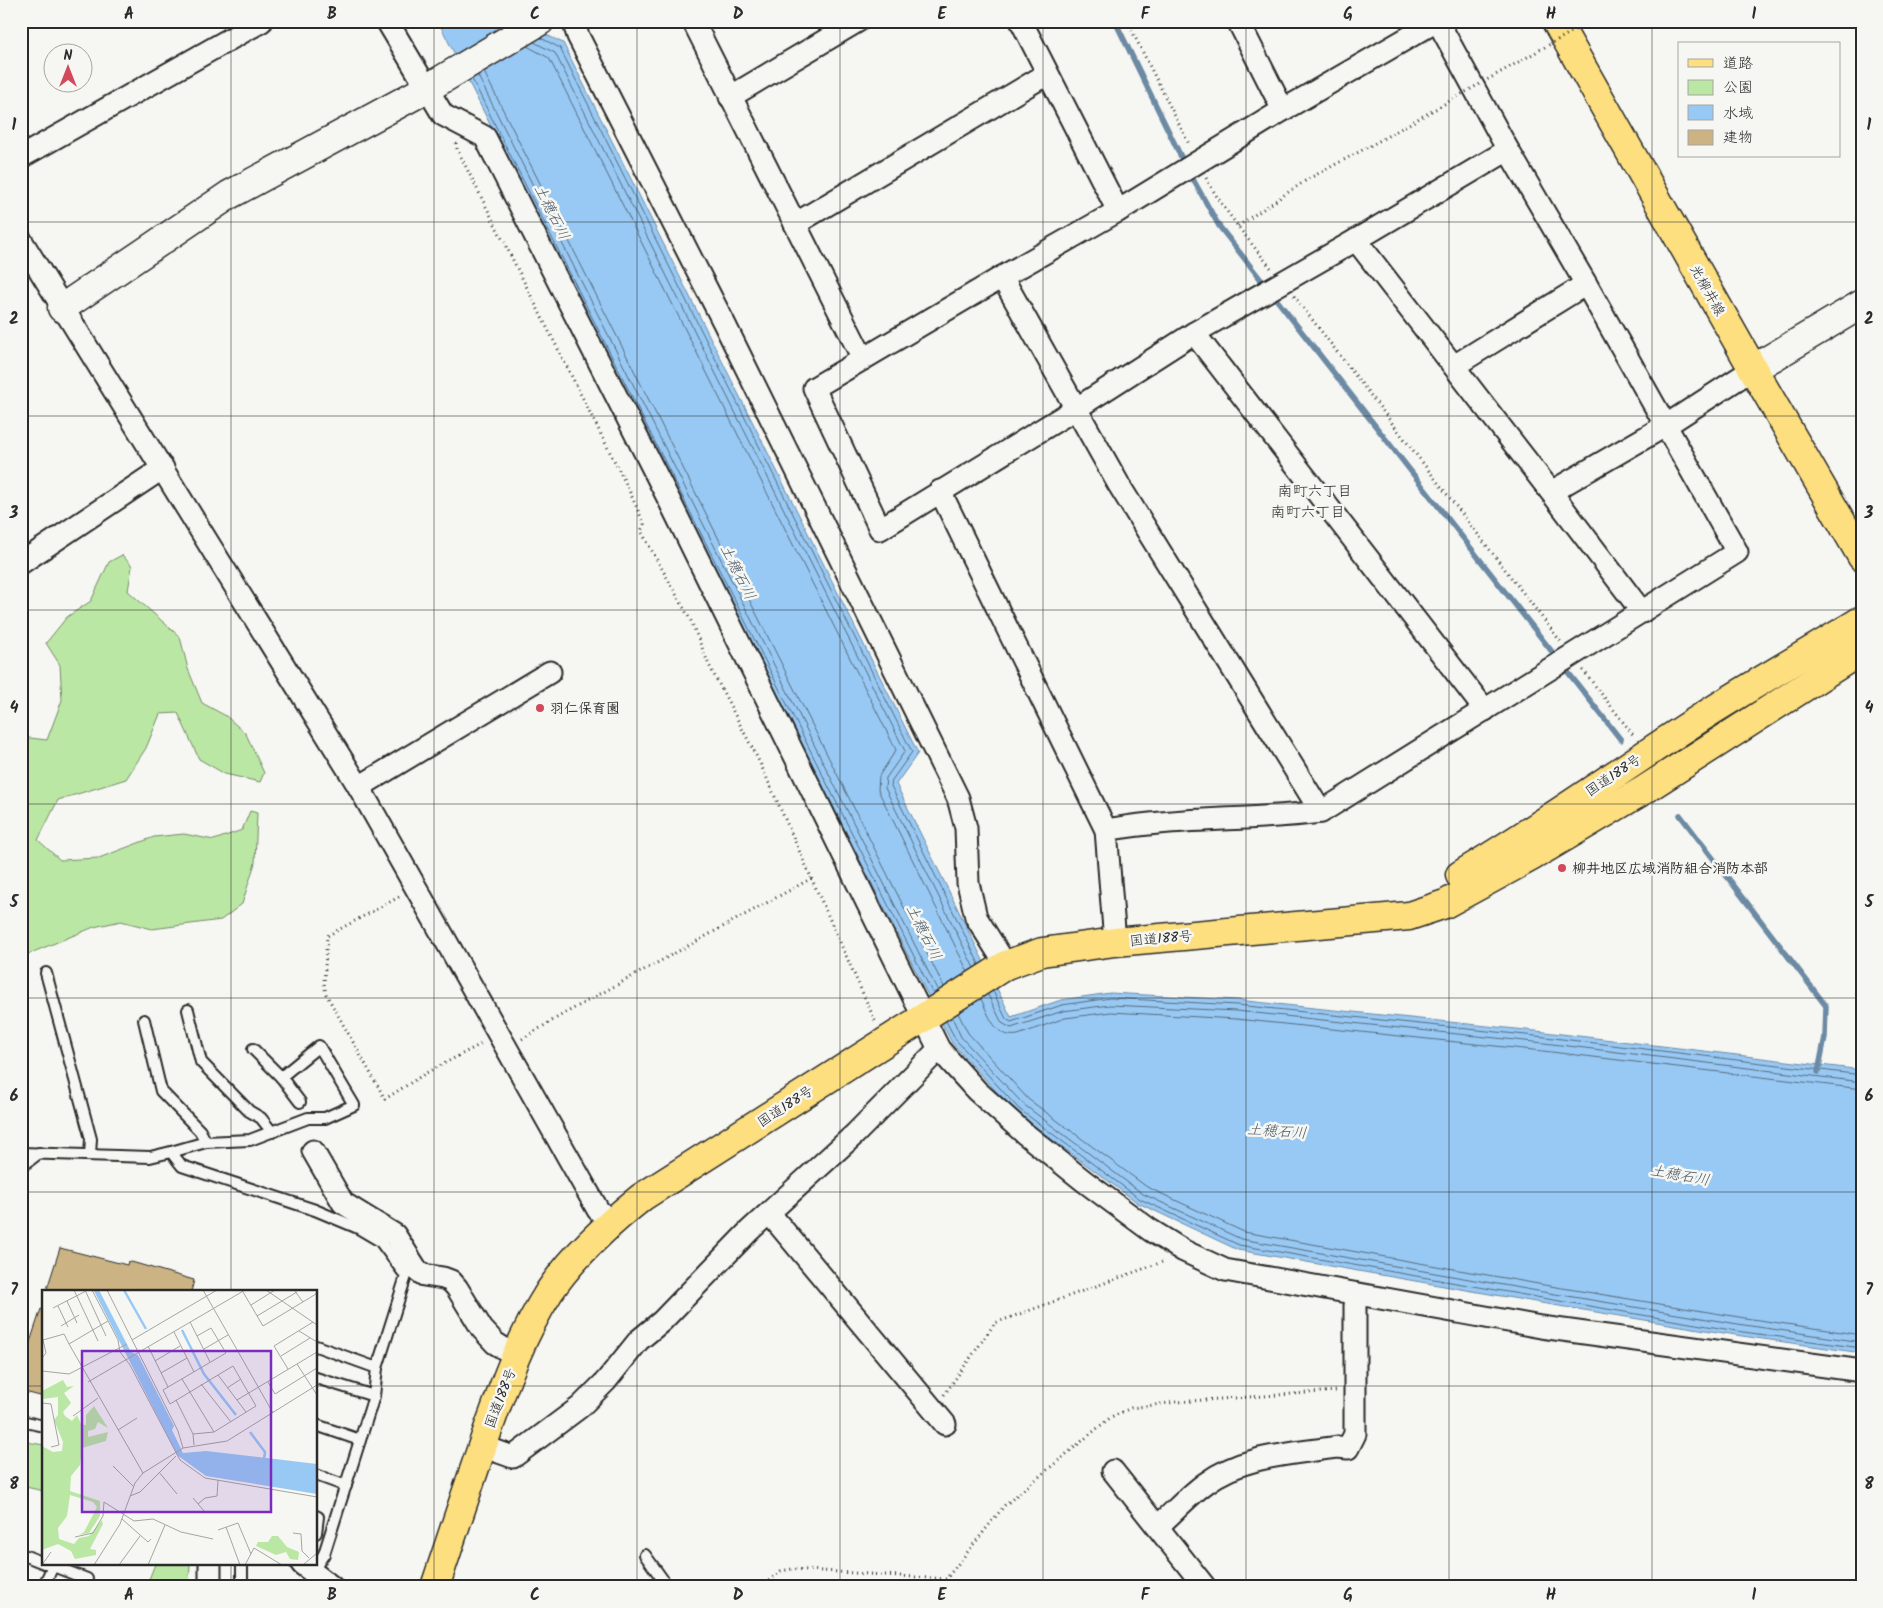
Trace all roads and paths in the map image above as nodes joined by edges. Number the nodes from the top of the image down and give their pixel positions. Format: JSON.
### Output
{"nodes":[{"id":1,"x":262,"y":21,"type":"edge"},
{"id":2,"x":386,"y":21,"type":"edge"},
{"id":3,"x":540,"y":21,"type":"edge"},
{"id":4,"x":573,"y":21,"type":"edge"},
{"id":5,"x":693,"y":21,"type":"edge"},
{"id":6,"x":858,"y":21,"type":"edge"},
{"id":7,"x":1021,"y":21,"type":"edge"},
{"id":8,"x":1127,"y":21,"type":"edge"},
{"id":9,"x":1238,"y":21,"type":"edge"},
{"id":10,"x":1556,"y":21,"type":"edge"},
{"id":11,"x":1591,"y":21,"type":"edge"},
{"id":12,"x":1437,"y":22,"type":"edge"},
{"id":13,"x":1047,"y":74,"type":"junction"},
{"id":14,"x":426,"y":89,"type":"junction"},
{"id":15,"x":730,"y":97,"type":"junction"},
{"id":16,"x":1283,"y":110,"type":"junction"},
{"id":17,"x":456,"y":122,"type":"junction"},
{"id":18,"x":1508,"y":150,"type":"junction"},
{"id":19,"x":21,"y":157,"type":"edge"},
{"id":20,"x":1198,"y":162,"type":"junction"},
{"id":21,"x":1118,"y":211,"type":"junction"},
{"id":22,"x":795,"y":224,"type":"junction"},
{"id":23,"x":1238,"y":226,"type":"junction"},
{"id":24,"x":21,"y":240,"type":"edge"},
{"id":25,"x":1356,"y":240,"type":"junction"},
{"id":26,"x":1002,"y":277,"type":"junction"},
{"id":27,"x":1283,"y":282,"type":"junction"},
{"id":28,"x":1586,"y":284,"type":"junction"},
{"id":29,"x":62,"y":308,"type":"junction"},
{"id":30,"x":1860,"y":310,"type":"edge"},
{"id":31,"x":1194,"y":333,"type":"junction"},
{"id":32,"x":863,"y":359,"type":"junction"},
{"id":33,"x":1454,"y":366,"type":"junction"},
{"id":34,"x":1753,"y":370,"type":"junction"},
{"id":35,"x":1077,"y":408,"type":"junction"},
{"id":36,"x":1665,"y":426,"type":"junction"},
{"id":37,"x":163,"y":468,"type":"junction"},
{"id":38,"x":940,"y":491,"type":"junction"},
{"id":39,"x":1552,"y":492,"type":"junction"},
{"id":40,"x":1862,"y":557,"type":"edge"},
{"id":41,"x":21,"y":563,"type":"edge"},
{"id":42,"x":1642,"y":612,"type":"junction"},
{"id":43,"x":1862,"y":620,"type":"edge"},
{"id":44,"x":1862,"y":650,"type":"edge"},
{"id":45,"x":1572,"y":656,"type":"junction"},
{"id":46,"x":550,"y":672,"type":"dead end"},
{"id":47,"x":1486,"y":710,"type":"junction"},
{"id":48,"x":1639,"y":742,"type":"dead end"},
{"id":49,"x":359,"y":787,"type":"junction"},
{"id":50,"x":1321,"y":812,"type":"junction"},
{"id":51,"x":1106,"y":830,"type":"junction"},
{"id":52,"x":812,"y":878,"type":"junction"},
{"id":53,"x":416,"y":887,"type":"junction"},
{"id":54,"x":1360,"y":919,"type":"junction"},
{"id":55,"x":1115,"y":942,"type":"junction"},
{"id":56,"x":1001,"y":968,"type":"junction"},
{"id":57,"x":46,"y":973,"type":"dead end"},
{"id":58,"x":869,"y":1003,"type":"dead end"},
{"id":59,"x":188,"y":1010,"type":"dead end"},
{"id":60,"x":926,"y":1015,"type":"junction"},
{"id":61,"x":144,"y":1020,"type":"dead end"},
{"id":62,"x":503,"y":1042,"type":"junction"},
{"id":63,"x":253,"y":1049,"type":"dead end"},
{"id":64,"x":939,"y":1049,"type":"junction"},
{"id":65,"x":281,"y":1077,"type":"junction"},
{"id":66,"x":300,"y":1102,"type":"dead end"},
{"id":67,"x":272,"y":1132,"type":"junction"},
{"id":68,"x":206,"y":1142,"type":"junction"},
{"id":69,"x":313,"y":1151,"type":"dead end"},
{"id":70,"x":171,"y":1152,"type":"junction"},
{"id":71,"x":21,"y":1153,"type":"edge"},
{"id":72,"x":38,"y":1154,"type":"junction"},
{"id":73,"x":90,"y":1155,"type":"junction"},
{"id":74,"x":21,"y":1167,"type":"edge"},
{"id":75,"x":770,"y":1214,"type":"junction"},
{"id":76,"x":611,"y":1222,"type":"junction"},
{"id":77,"x":1184,"y":1251,"type":"junction"},
{"id":78,"x":1357,"y":1294,"type":"junction"},
{"id":79,"x":318,"y":1347,"type":"edge"},
{"id":80,"x":516,"y":1356,"type":"junction"},
{"id":81,"x":378,"y":1368,"type":"junction"},
{"id":82,"x":1862,"y":1371,"type":"edge"},
{"id":83,"x":318,"y":1379,"type":"edge"},
{"id":84,"x":1354,"y":1390,"type":"junction"},
{"id":85,"x":374,"y":1396,"type":"junction"},
{"id":86,"x":940,"y":1417,"type":"joint"},
{"id":87,"x":21,"y":1421,"type":"edge"},
{"id":88,"x":42,"y":1426,"type":"edge"},
{"id":89,"x":318,"y":1426,"type":"edge"},
{"id":90,"x":360,"y":1440,"type":"junction"},
{"id":91,"x":482,"y":1446,"type":"junction"},
{"id":92,"x":1113,"y":1471,"type":"dead end"},
{"id":93,"x":318,"y":1476,"type":"edge"},
{"id":94,"x":346,"y":1486,"type":"junction"},
{"id":95,"x":1158,"y":1526,"type":"junction"},
{"id":96,"x":21,"y":1554,"type":"edge"},
{"id":97,"x":645,"y":1555,"type":"dead end"},
{"id":98,"x":318,"y":1559,"type":"edge"},
{"id":99,"x":42,"y":1562,"type":"edge"},
{"id":100,"x":48,"y":1566,"type":"edge"},
{"id":101,"x":53,"y":1566,"type":"edge"},
{"id":102,"x":210,"y":1566,"type":"edge"},
{"id":103,"x":242,"y":1566,"type":"edge"},
{"id":104,"x":308,"y":1567,"type":"edge"},
{"id":105,"x":87,"y":1579,"type":"dead end"},
{"id":106,"x":43,"y":1587,"type":"edge"},
{"id":107,"x":210,"y":1587,"type":"edge"},
{"id":108,"x":242,"y":1587,"type":"edge"},
{"id":109,"x":332,"y":1587,"type":"edge"},
{"id":110,"x":435,"y":1587,"type":"edge"},
{"id":111,"x":668,"y":1587,"type":"edge"},
{"id":112,"x":761,"y":1587,"type":"edge"},
{"id":113,"x":1205,"y":1587,"type":"edge"}],
"edges":[{"from":1,"to":19,"type":"street"},
{"from":2,"to":14,"type":"street"},
{"from":3,"to":14,"type":"street"},
{"from":4,"to":56,"type":"street"},
{"from":5,"to":15,"type":"street"},
{"from":6,"to":15,"type":"street"},
{"from":7,"to":13,"type":"street"},
{"from":8,"to":20,"type":"path"},
{"from":9,"to":16,"type":"street"},
{"from":10,"to":34,"type":"main road","name":"光柳井線"},
{"from":11,"to":23,"type":"path","bridge":true},
{"from":12,"to":16,"type":"street"},
{"from":12,"to":18,"type":"street"},
{"from":13,"to":21,"type":"street"},
{"from":13,"to":22,"type":"street"},
{"from":14,"to":17,"type":"street"},
{"from":14,"to":29,"type":"street"},
{"from":15,"to":22,"type":"street"},
{"from":16,"to":20,"type":"street"},
{"from":17,"to":52,"type":"path"},
{"from":17,"to":60,"type":"street"},
{"from":18,"to":25,"type":"street"},
{"from":18,"to":28,"type":"street"},
{"from":20,"to":21,"type":"street"},
{"from":20,"to":23,"type":"path"},
{"from":21,"to":26,"type":"street"},
{"from":22,"to":32,"type":"street"},
{"from":23,"to":27,"type":"path"},
{"from":24,"to":29,"type":"street"},
{"from":25,"to":27,"type":"street"},
{"from":25,"to":33,"type":"street"},
{"from":26,"to":32,"type":"street"},
{"from":26,"to":35,"type":"street"},
{"from":27,"to":31,"type":"street"},
{"from":27,"to":45,"type":"path"},
{"from":28,"to":33,"type":"street"},
{"from":28,"to":36,"type":"street"},
{"from":29,"to":37,"type":"street"},
{"from":30,"to":34,"type":"street"},
{"from":31,"to":35,"type":"street"},
{"from":31,"to":47,"type":"street"},
{"from":32,"to":38,"type":"street"},
{"from":33,"to":39,"type":"street"},
{"from":34,"to":36,"type":"street"},
{"from":34,"to":40,"type":"main road","name":"光柳井線"},
{"from":35,"to":38,"type":"street"},
{"from":35,"to":50,"type":"street"},
{"from":36,"to":39,"type":"street"},
{"from":36,"to":42,"type":"street"},
{"from":37,"to":41,"type":"street"},
{"from":37,"to":49,"type":"street"},
{"from":38,"to":51,"type":"street"},
{"from":39,"to":42,"type":"street"},
{"from":42,"to":45,"type":"street"},
{"from":43,"to":54,"type":"main road","name":"国道188号"},
{"from":44,"to":54,"type":"main road","name":"国道188号"},
{"from":45,"to":47,"type":"street"},
{"from":45,"to":48,"type":"path"},
{"from":46,"to":49,"type":"street"},
{"from":47,"to":50,"type":"street"},
{"from":49,"to":53,"type":"street"},
{"from":50,"to":51,"type":"street"},
{"from":51,"to":55,"type":"street"},
{"from":52,"to":58,"type":"path"},
{"from":52,"to":62,"type":"path"},
{"from":53,"to":62,"type":"street"},
{"from":53,"to":62,"type":"path"},
{"from":54,"to":55,"type":"main road","name":"国道188号"},
{"from":55,"to":56,"type":"main road","name":"国道188号"},
{"from":56,"to":60,"type":"main road","name":"国道188号"},
{"from":57,"to":73,"type":"lane"},
{"from":59,"to":67,"type":"lane"},
{"from":60,"to":64,"type":"street"},
{"from":60,"to":76,"type":"main road","name":"国道188号"},
{"from":61,"to":68,"type":"lane"},
{"from":62,"to":76,"type":"street"},
{"from":63,"to":65,"type":"lane"},
{"from":64,"to":75,"type":"street"},
{"from":64,"to":77,"type":"street"},
{"from":65,"to":66,"type":"lane"},
{"from":65,"to":67,"type":"lane"},
{"from":67,"to":68,"type":"lane"},
{"from":68,"to":70,"type":"lane"},
{"from":69,"to":80,"type":"street"},
{"from":70,"to":73,"type":"lane"},
{"from":70,"to":81,"type":"lane"},
{"from":71,"to":72,"type":"lane"},
{"from":72,"to":73,"type":"lane"},
{"from":72,"to":74,"type":"lane"},
{"from":75,"to":86,"type":"street"},
{"from":75,"to":91,"type":"street"},
{"from":76,"to":80,"type":"main road","name":"国道188号"},
{"from":77,"to":78,"type":"street"},
{"from":77,"to":86,"type":"path"},
{"from":78,"to":82,"type":"street"},
{"from":78,"to":84,"type":"street"},
{"from":79,"to":81,"type":"lane"},
{"from":80,"to":91,"type":"main road","name":"国道188号"},
{"from":81,"to":85,"type":"lane"},
{"from":83,"to":85,"type":"lane"},
{"from":84,"to":95,"type":"street"},
{"from":84,"to":112,"type":"path"},
{"from":85,"to":90,"type":"lane"},
{"from":87,"to":88,"type":"lane"},
{"from":89,"to":90,"type":"lane"},
{"from":90,"to":94,"type":"lane"},
{"from":91,"to":110,"type":"main road","name":"国道188号"},
{"from":92,"to":95,"type":"street"},
{"from":93,"to":94,"type":"lane"},
{"from":94,"to":98,"type":"lane"},
{"from":95,"to":113,"type":"street"},
{"from":96,"to":99,"type":"lane"},
{"from":97,"to":111,"type":"lane"},
{"from":100,"to":106,"type":"lane"},
{"from":101,"to":105,"type":"lane"},
{"from":102,"to":107,"type":"street"},
{"from":103,"to":108,"type":"lane"},
{"from":104,"to":109,"type":"street"}]}
